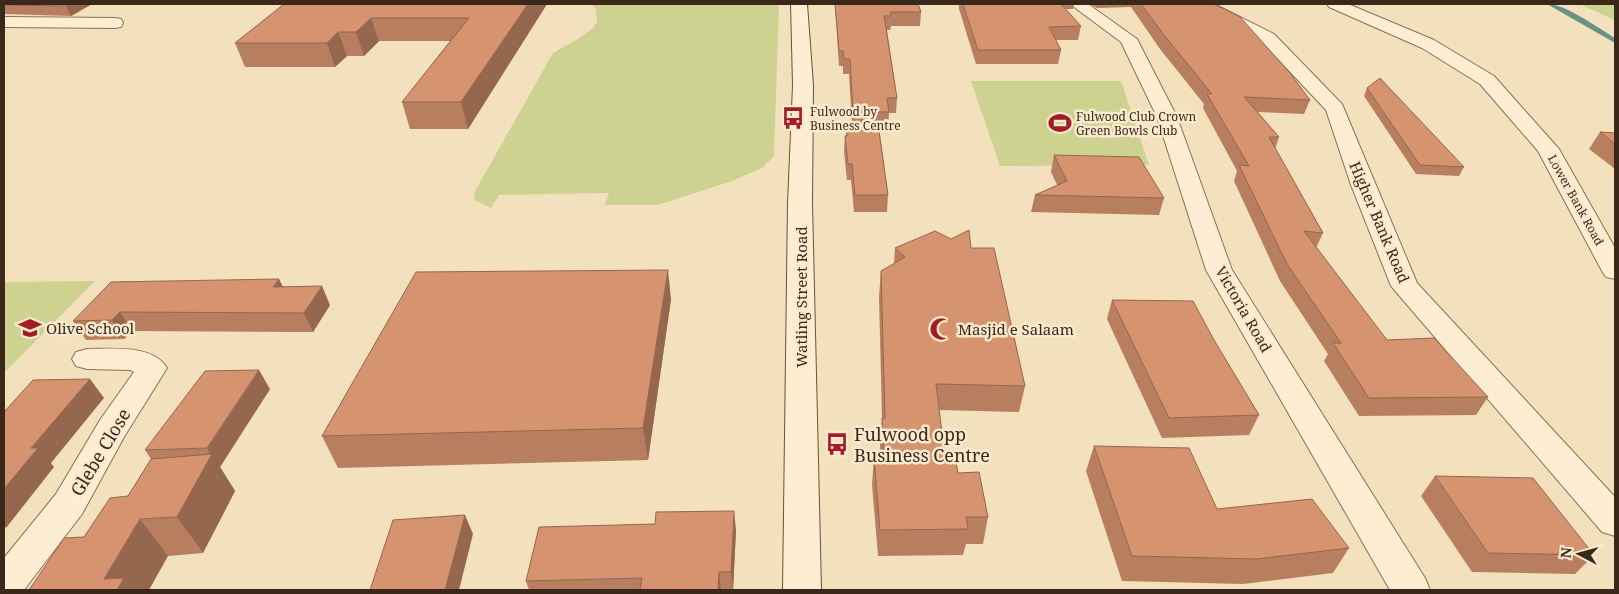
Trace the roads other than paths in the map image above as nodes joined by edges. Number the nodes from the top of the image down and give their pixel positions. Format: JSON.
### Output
{"nodes":[{"id":1,"x":799,"y":4,"type":"edge"},
{"id":2,"x":1078,"y":4,"type":"edge"},
{"id":3,"x":1202,"y":4,"type":"edge"},
{"id":4,"x":1335,"y":4,"type":"edge"},
{"id":5,"x":106,"y":9,"type":"dead end"},
{"id":6,"x":4,"y":22,"type":"edge"},
{"id":7,"x":81,"y":23,"type":"junction"},
{"id":8,"x":115,"y":23,"type":"dead end"},
{"id":9,"x":1615,"y":271,"type":"edge"},
{"id":10,"x":87,"y":359,"type":"dead end"},
{"id":11,"x":1615,"y":521,"type":"edge"},
{"id":12,"x":4,"y":586,"type":"edge"},
{"id":13,"x":802,"y":590,"type":"edge"},
{"id":14,"x":1411,"y":590,"type":"edge"}],
"edges":[{"from":1,"to":13,"type":"street","name":"Watling Street Road"},
{"from":2,"to":14,"type":"street","name":"Victoria Road"},
{"from":3,"to":11,"type":"street","name":"Higher Bank Road"},
{"from":4,"to":9,"type":"street","name":"Lower Bank Road"},
{"from":5,"to":7,"type":"street"},
{"from":6,"to":7,"type":"street"},
{"from":7,"to":8,"type":"street"},
{"from":10,"to":12,"type":"street","name":"Glebe Close"}]}
